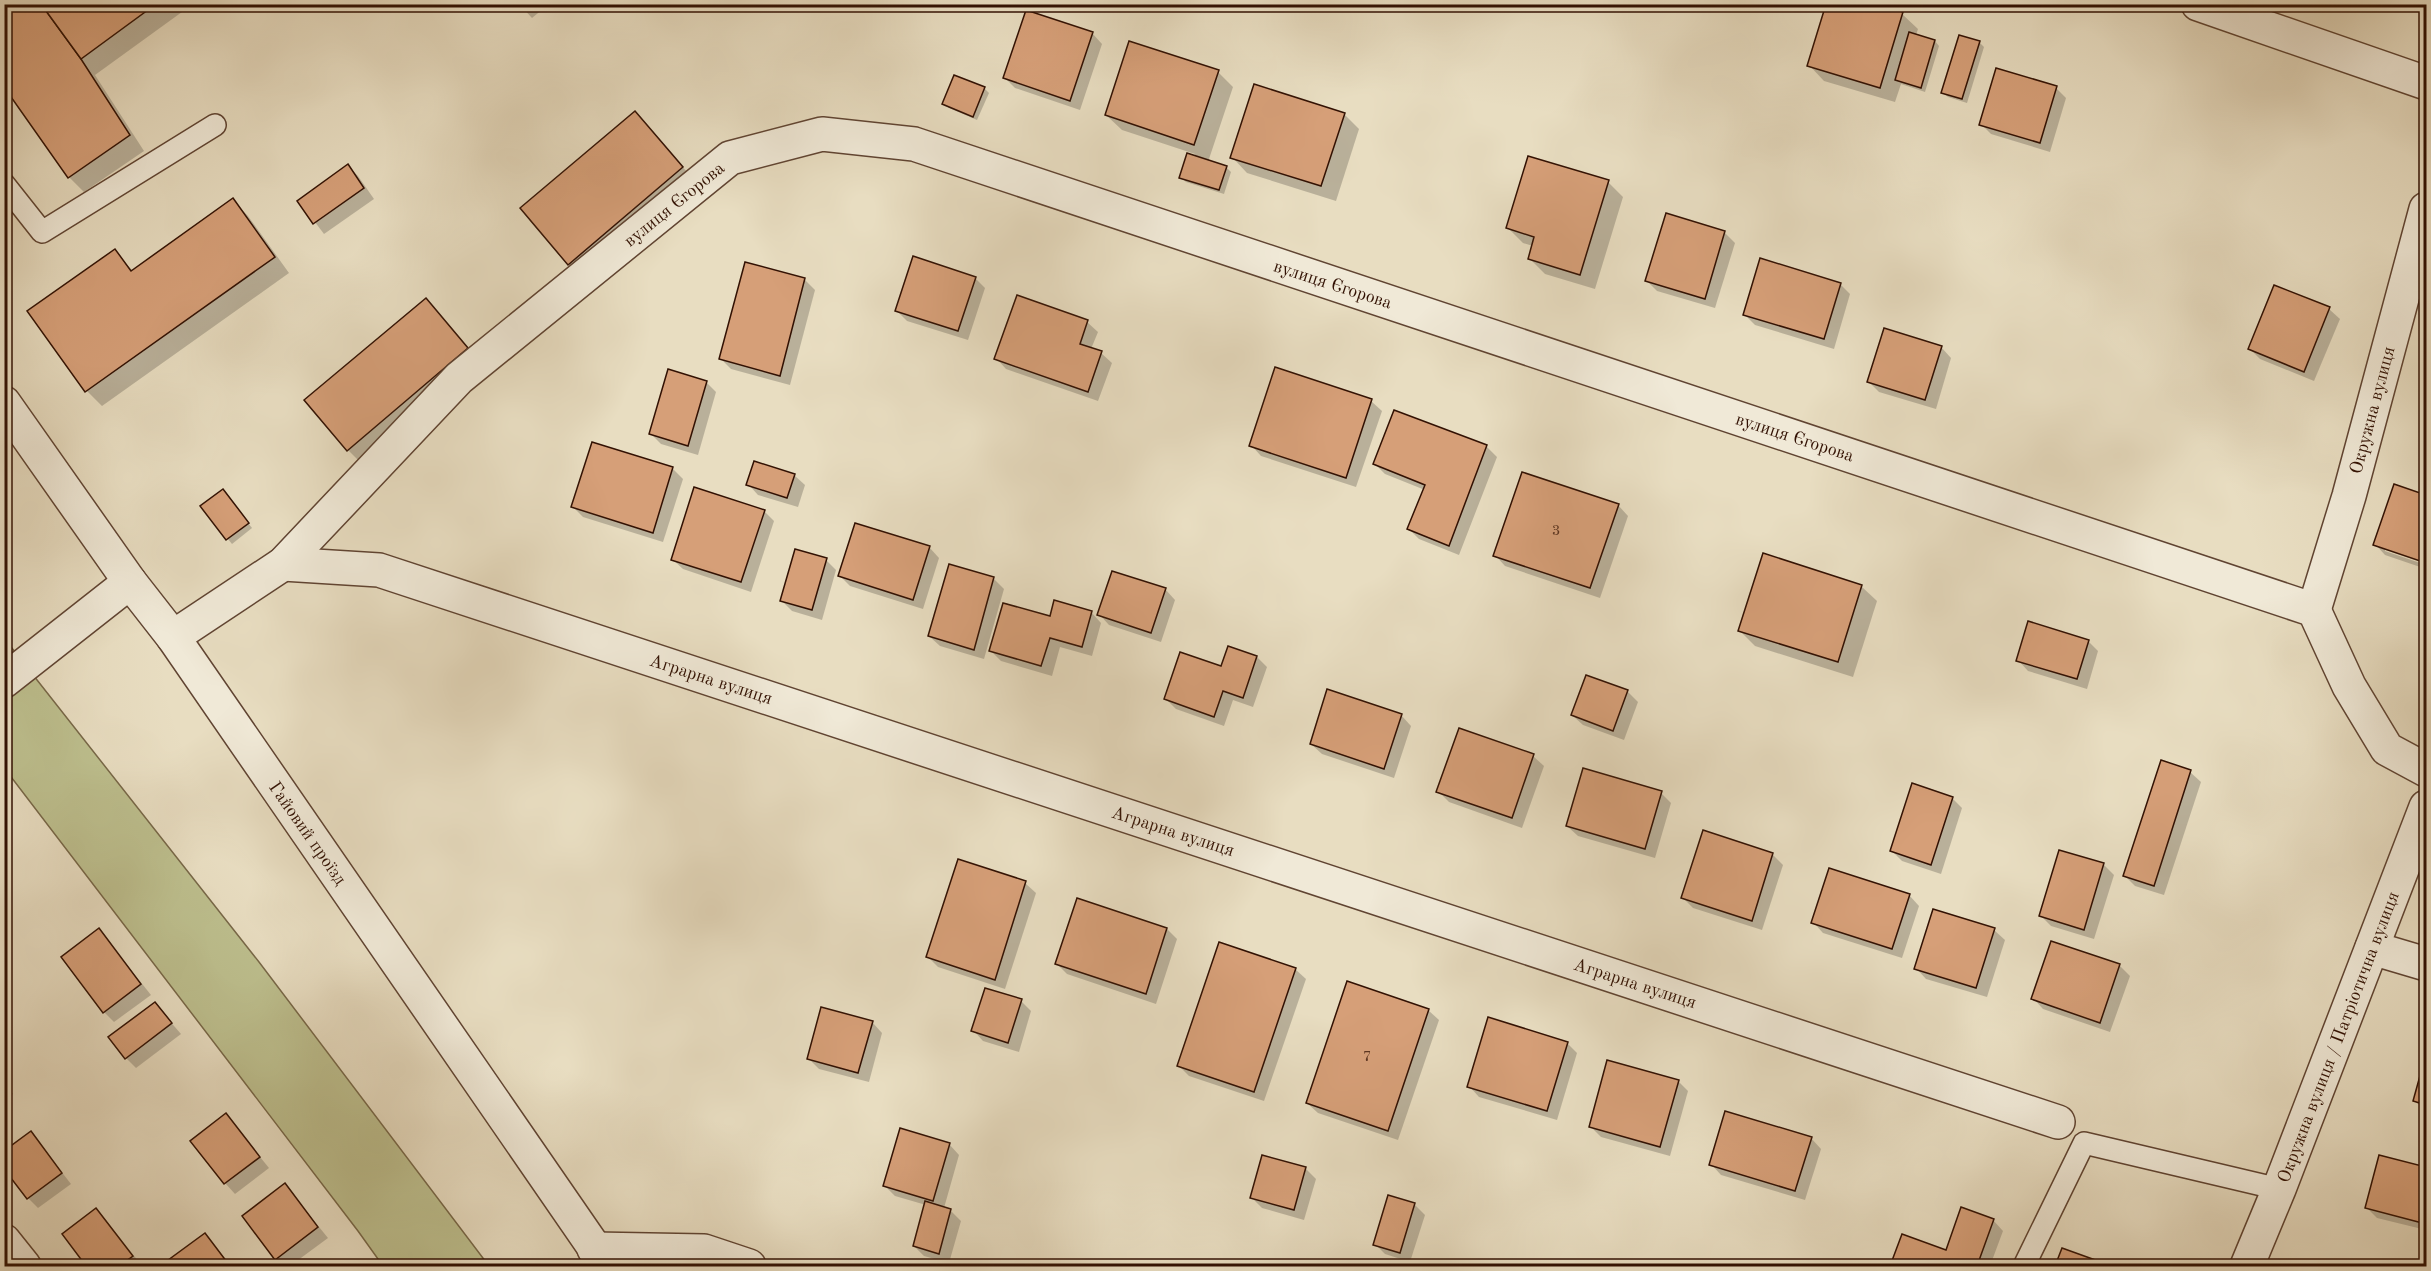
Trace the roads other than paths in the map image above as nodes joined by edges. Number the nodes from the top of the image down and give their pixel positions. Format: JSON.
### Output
{"nodes":[{"id":1,"x":2198,"y":4,"type":"edge"},
{"id":2,"x":2427,"y":83,"type":"edge"},
{"id":3,"x":215,"y":125,"type":"dead end"},
{"id":4,"x":4,"y":184,"type":"edge"},
{"id":5,"x":2427,"y":210,"type":"edge"},
{"id":6,"x":4,"y":403,"type":"edge"},
{"id":7,"x":283,"y":564,"type":"junction"},
{"id":8,"x":130,"y":582,"type":"junction"},
{"id":9,"x":2314,"y":610,"type":"junction"},
{"id":10,"x":173,"y":637,"type":"junction"},
{"id":11,"x":4,"y":681,"type":"edge"},
{"id":12,"x":2427,"y":770,"type":"edge"},
{"id":13,"x":2427,"y":807,"type":"edge"},
{"id":14,"x":2372,"y":948,"type":"junction"},
{"id":15,"x":2427,"y":964,"type":"edge"},
{"id":16,"x":2058,"y":1122,"type":"dead end"},
{"id":17,"x":2279,"y":1188,"type":"junction"},
{"id":18,"x":4,"y":1241,"type":"edge"},
{"id":19,"x":600,"y":1258,"type":"edge"},
{"id":20,"x":24,"y":1266,"type":"edge"},
{"id":21,"x":749,"y":1266,"type":"edge"},
{"id":22,"x":2024,"y":1266,"type":"edge"},
{"id":23,"x":2247,"y":1266,"type":"edge"}],
"edges":[{"from":1,"to":2,"type":"street"},
{"from":3,"to":4,"type":"lane"},
{"from":5,"to":9,"type":"street","name":"Окружна вулиця"},
{"from":6,"to":8,"type":"street","name":"Гайовий проїзд"},
{"from":7,"to":9,"type":"street","name":"вулиця Єгорова"},
{"from":7,"to":10,"type":"street","name":"вулиця Єгорова"},
{"from":7,"to":16,"type":"street","name":"Аграрна вулиця"},
{"from":8,"to":10,"type":"street","name":"Гайовий проїзд"},
{"from":8,"to":11,"type":"street"},
{"from":9,"to":12,"type":"street"},
{"from":10,"to":19,"type":"street","name":"Гайовий проїзд"},
{"from":13,"to":14,"type":"street","name":"Окружна вулиця / Патріотична вулиця"},
{"from":14,"to":15,"type":"street"},
{"from":14,"to":17,"type":"street","name":"Окружна вулиця / Патріотична вулиця"},
{"from":17,"to":22,"type":"lane"},
{"from":17,"to":23,"type":"street","name":"Окружна вулиця / Патріотична вулиця"},
{"from":18,"to":20,"type":"street"},
{"from":19,"to":21,"type":"street"}]}
